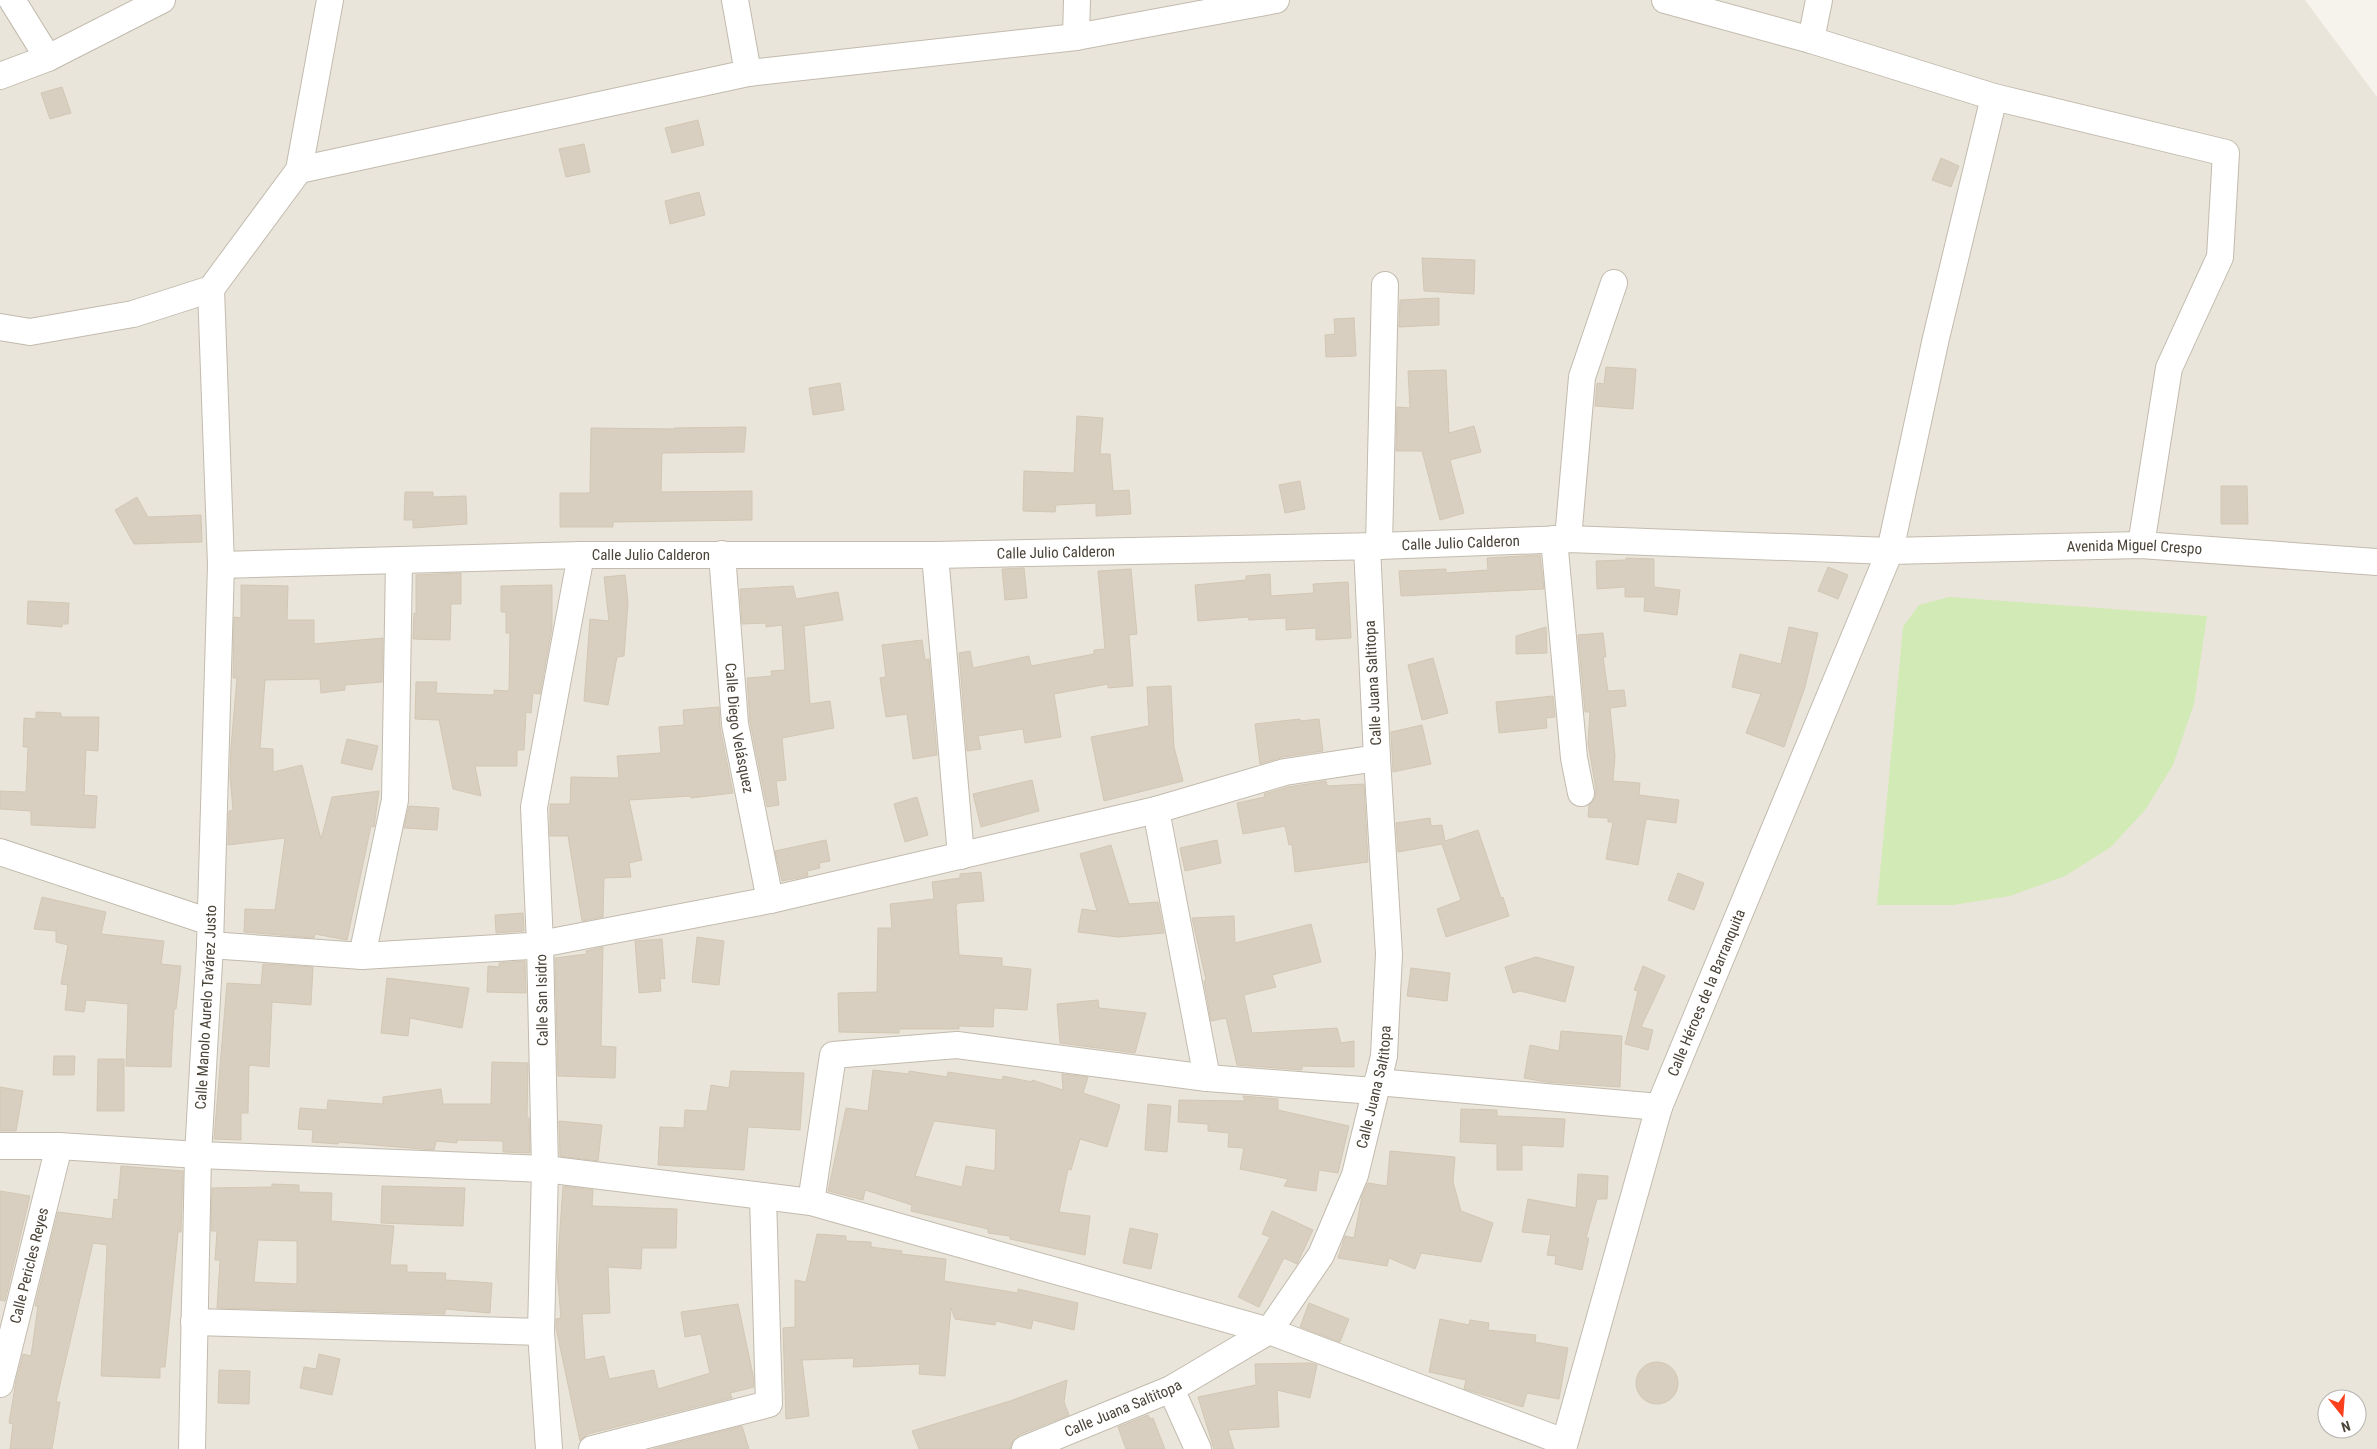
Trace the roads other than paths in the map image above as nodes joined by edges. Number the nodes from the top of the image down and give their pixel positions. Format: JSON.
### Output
{"nodes":[{"id":1,"x":12,"y":0,"type":"edge"},
{"id":2,"x":162,"y":0,"type":"edge"},
{"id":3,"x":330,"y":0,"type":"edge"},
{"id":4,"x":735,"y":0,"type":"edge"},
{"id":5,"x":1077,"y":0,"type":"edge"},
{"id":6,"x":1276,"y":0,"type":"edge"},
{"id":7,"x":1665,"y":0,"type":"edge"},
{"id":8,"x":1819,"y":0,"type":"edge"},
{"id":9,"x":1076,"y":37,"type":"junction"},
{"id":10,"x":1811,"y":40,"type":"junction"},
{"id":11,"x":48,"y":58,"type":"junction"},
{"id":12,"x":748,"y":73,"type":"junction"},
{"id":13,"x":0,"y":76,"type":"edge"},
{"id":14,"x":1994,"y":97,"type":"junction"},
{"id":15,"x":299,"y":170,"type":"junction"},
{"id":16,"x":1614,"y":283,"type":"dead end"},
{"id":17,"x":1385,"y":285,"type":"dead end"},
{"id":18,"x":211,"y":289,"type":"junction"},
{"id":19,"x":0,"y":327,"type":"edge"},
{"id":20,"x":1561,"y":539,"type":"junction"},
{"id":21,"x":2140,"y":545,"type":"junction"},
{"id":22,"x":1373,"y":547,"type":"junction"},
{"id":23,"x":1890,"y":550,"type":"junction"},
{"id":24,"x":722,"y":554,"type":"junction"},
{"id":25,"x":581,"y":555,"type":"junction"},
{"id":26,"x":935,"y":555,"type":"junction"},
{"id":27,"x":399,"y":561,"type":"junction"},
{"id":28,"x":2377,"y":562,"type":"edge"},
{"id":29,"x":221,"y":565,"type":"junction"},
{"id":30,"x":1377,"y":758,"type":"junction"},
{"id":31,"x":1581,"y":793,"type":"dead end"},
{"id":32,"x":1156,"y":810,"type":"junction"},
{"id":33,"x":0,"y":852,"type":"edge"},
{"id":34,"x":961,"y":856,"type":"junction"},
{"id":35,"x":770,"y":900,"type":"junction"},
{"id":36,"x":210,"y":933,"type":"junction"},
{"id":37,"x":540,"y":944,"type":"junction"},
{"id":38,"x":362,"y":956,"type":"junction"},
{"id":39,"x":1207,"y":1078,"type":"junction"},
{"id":40,"x":1376,"y":1086,"type":"junction"},
{"id":41,"x":1660,"y":1107,"type":"junction"},
{"id":42,"x":0,"y":1146,"type":"edge"},
{"id":43,"x":59,"y":1146,"type":"junction"},
{"id":44,"x":198,"y":1155,"type":"junction"},
{"id":45,"x":545,"y":1169,"type":"junction"},
{"id":46,"x":763,"y":1196,"type":"junction"},
{"id":47,"x":811,"y":1202,"type":"junction"},
{"id":48,"x":194,"y":1322,"type":"junction"},
{"id":49,"x":1269,"y":1331,"type":"junction"},
{"id":50,"x":541,"y":1332,"type":"junction"},
{"id":51,"x":0,"y":1384,"type":"edge"},
{"id":52,"x":1171,"y":1389,"type":"junction"},
{"id":53,"x":1564,"y":1446,"type":"edge"},
{"id":54,"x":192,"y":1449,"type":"edge"},
{"id":55,"x":549,"y":1449,"type":"edge"},
{"id":56,"x":592,"y":1449,"type":"edge"},
{"id":57,"x":1025,"y":1449,"type":"edge"},
{"id":58,"x":1198,"y":1449,"type":"edge"}],
"edges":[{"from":1,"to":11,"type":"street"},
{"from":2,"to":11,"type":"street"},
{"from":3,"to":15,"type":"street"},
{"from":4,"to":12,"type":"street"},
{"from":5,"to":9,"type":"street"},
{"from":6,"to":9,"type":"street"},
{"from":7,"to":10,"type":"street"},
{"from":8,"to":10,"type":"street"},
{"from":9,"to":12,"type":"street"},
{"from":10,"to":14,"type":"street"},
{"from":11,"to":13,"type":"street"},
{"from":12,"to":15,"type":"street"},
{"from":14,"to":21,"type":"street"},
{"from":14,"to":23,"type":"street","name":"Calle Héroes de la Barranquita"},
{"from":15,"to":18,"type":"street"},
{"from":16,"to":20,"type":"street"},
{"from":17,"to":22,"type":"street","name":"Calle Juana Saltitopa"},
{"from":18,"to":19,"type":"street"},
{"from":18,"to":29,"type":"street","name":"Calle Manolo Aurelo Tavárez Justo"},
{"from":20,"to":22,"type":"street","name":"Calle Julio Calderon"},
{"from":20,"to":23,"type":"street","name":"Calle Julio Calderon"},
{"from":20,"to":31,"type":"street"},
{"from":21,"to":23,"type":"street","name":"Avenida Miguel Crespo"},
{"from":21,"to":28,"type":"street","name":"Avenida Miguel Crespo"},
{"from":22,"to":26,"type":"street","name":"Calle Julio Calderon"},
{"from":22,"to":30,"type":"street","name":"Calle Juana Saltitopa"},
{"from":23,"to":41,"type":"street","name":"Calle Héroes de la Barranquita"},
{"from":24,"to":25,"type":"street","name":"Calle Julio Calderon"},
{"from":24,"to":26,"type":"street","name":"Calle Julio Calderon"},
{"from":24,"to":35,"type":"street","name":"Calle Diego Velásquez"},
{"from":25,"to":27,"type":"street","name":"Calle Julio Calderon"},
{"from":25,"to":37,"type":"street","name":"Calle San Isidro"},
{"from":26,"to":34,"type":"street"},
{"from":27,"to":29,"type":"street","name":"Calle Julio Calderon"},
{"from":27,"to":38,"type":"street"},
{"from":29,"to":36,"type":"street","name":"Calle Manolo Aurelo Tavárez Justo"},
{"from":30,"to":32,"type":"street"},
{"from":30,"to":40,"type":"street","name":"Calle Juana Saltitopa"},
{"from":32,"to":34,"type":"street"},
{"from":32,"to":39,"type":"street"},
{"from":33,"to":36,"type":"street"},
{"from":34,"to":35,"type":"street"},
{"from":35,"to":37,"type":"street"},
{"from":36,"to":38,"type":"street"},
{"from":36,"to":44,"type":"street","name":"Calle Manolo Aurelo Tavárez Justo"},
{"from":37,"to":38,"type":"street"},
{"from":37,"to":45,"type":"street","name":"Calle San Isidro"},
{"from":39,"to":40,"type":"street"},
{"from":39,"to":47,"type":"street"},
{"from":40,"to":41,"type":"street"},
{"from":40,"to":49,"type":"street","name":"Calle Juana Saltitopa"},
{"from":41,"to":53,"type":"street","name":"Calle Héroes de la Barranquita"},
{"from":42,"to":43,"type":"street"},
{"from":43,"to":44,"type":"street"},
{"from":43,"to":51,"type":"street","name":"Calle Pericles Reyes"},
{"from":44,"to":45,"type":"street"},
{"from":44,"to":48,"type":"street","name":"Calle Manolo Aurelo Tavárez Justo"},
{"from":45,"to":46,"type":"street"},
{"from":45,"to":50,"type":"street","name":"Calle San Isidro"},
{"from":46,"to":47,"type":"street"},
{"from":46,"to":56,"type":"street"},
{"from":47,"to":49,"type":"street"},
{"from":48,"to":50,"type":"street"},
{"from":48,"to":54,"type":"street","name":"Calle Manolo Aurelo Tavárez Justo"},
{"from":49,"to":52,"type":"street","name":"Calle Juana Saltitopa"},
{"from":49,"to":53,"type":"street"},
{"from":50,"to":55,"type":"street","name":"Calle San Isidro"},
{"from":52,"to":57,"type":"street","name":"Calle Juana Saltitopa"},
{"from":52,"to":58,"type":"street"}]}
